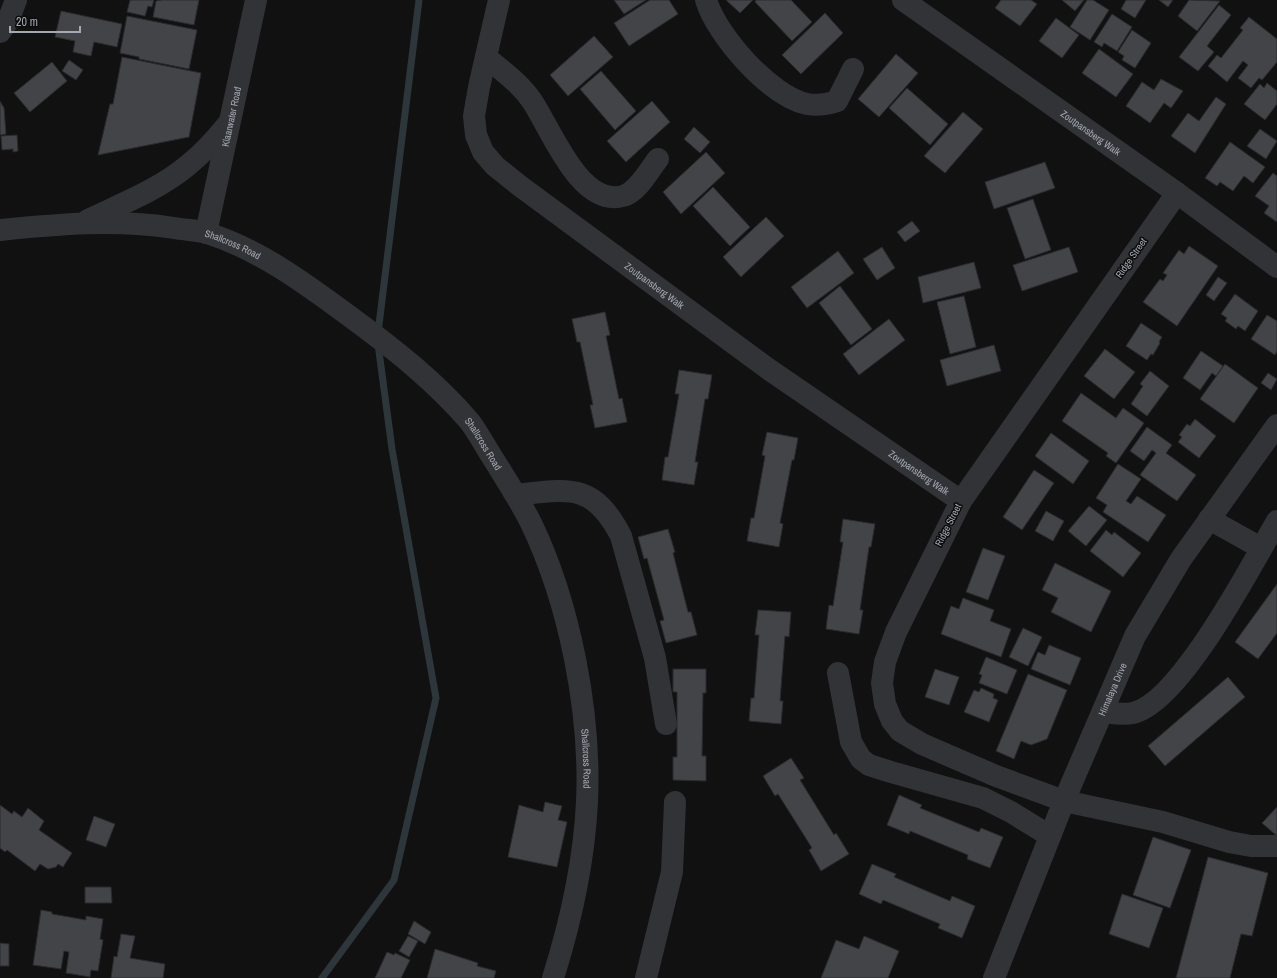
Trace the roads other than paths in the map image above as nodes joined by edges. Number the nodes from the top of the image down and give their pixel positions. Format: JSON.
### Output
{"nodes":[{"id":1,"x":16,"y":0,"type":"edge"},
{"id":2,"x":256,"y":0,"type":"edge"},
{"id":3,"x":499,"y":0,"type":"edge"},
{"id":4,"x":706,"y":0,"type":"edge"},
{"id":5,"x":902,"y":0,"type":"edge"},
{"id":6,"x":0,"y":32,"type":"edge"},
{"id":7,"x":486,"y":57,"type":"junction"},
{"id":8,"x":853,"y":69,"type":"dead end"},
{"id":9,"x":229,"y":122,"type":"junction"},
{"id":10,"x":658,"y":159,"type":"dead end"},
{"id":11,"x":1177,"y":193,"type":"junction"},
{"id":12,"x":81,"y":223,"type":"junction"},
{"id":13,"x":0,"y":230,"type":"edge"},
{"id":14,"x":206,"y":233,"type":"junction"},
{"id":15,"x":1277,"y":267,"type":"edge"},
{"id":16,"x":1277,"y":426,"type":"edge"},
{"id":17,"x":516,"y":495,"type":"junction"},
{"id":18,"x":961,"y":501,"type":"junction"},
{"id":19,"x":1210,"y":519,"type":"junction"},
{"id":20,"x":1277,"y":521,"type":"edge"},
{"id":21,"x":1261,"y":548,"type":"junction"},
{"id":22,"x":838,"y":673,"type":"dead end"},
{"id":23,"x":1103,"y":712,"type":"junction"},
{"id":24,"x":666,"y":724,"type":"dead end"},
{"id":25,"x":1064,"y":801,"type":"junction"},
{"id":26,"x":675,"y":802,"type":"dead end"},
{"id":27,"x":1050,"y":836,"type":"junction"},
{"id":28,"x":1277,"y":846,"type":"edge"},
{"id":29,"x":553,"y":978,"type":"edge"},
{"id":30,"x":646,"y":978,"type":"edge"},
{"id":31,"x":994,"y":978,"type":"edge"}],
"edges":[{"from":1,"to":6,"type":"street"},
{"from":2,"to":9,"type":"street","name":"Klaarwater Road"},
{"from":3,"to":7,"type":"street","name":"Zoutpansberg Walk"},
{"from":4,"to":8,"type":"street"},
{"from":5,"to":11,"type":"street","name":"Zoutpansberg Walk"},
{"from":7,"to":10,"type":"street"},
{"from":7,"to":18,"type":"street","name":"Zoutpansberg Walk"},
{"from":9,"to":12,"type":"street"},
{"from":9,"to":14,"type":"street","name":"Klaarwater Road"},
{"from":11,"to":15,"type":"street","name":"Zoutpansberg Walk"},
{"from":11,"to":18,"type":"street","name":"Ridge Street"},
{"from":12,"to":13,"type":"street","name":"Shallcross Road"},
{"from":12,"to":14,"type":"street","name":"Shallcross Road"},
{"from":14,"to":17,"type":"street","name":"Shallcross Road"},
{"from":16,"to":19,"type":"street","name":"Himalaya Drive"},
{"from":17,"to":24,"type":"street"},
{"from":17,"to":29,"type":"street","name":"Shallcross Road"},
{"from":18,"to":25,"type":"street","name":"Ridge Street"},
{"from":19,"to":21,"type":"street"},
{"from":19,"to":23,"type":"street","name":"Himalaya Drive"},
{"from":20,"to":21,"type":"street"},
{"from":21,"to":23,"type":"street"},
{"from":22,"to":27,"type":"street"},
{"from":23,"to":25,"type":"street","name":"Himalaya Drive"},
{"from":25,"to":27,"type":"street","name":"Himalaya Drive"},
{"from":25,"to":28,"type":"street","name":"Ridge Street"},
{"from":26,"to":30,"type":"street"},
{"from":27,"to":31,"type":"street","name":"Himalaya Drive"}]}
